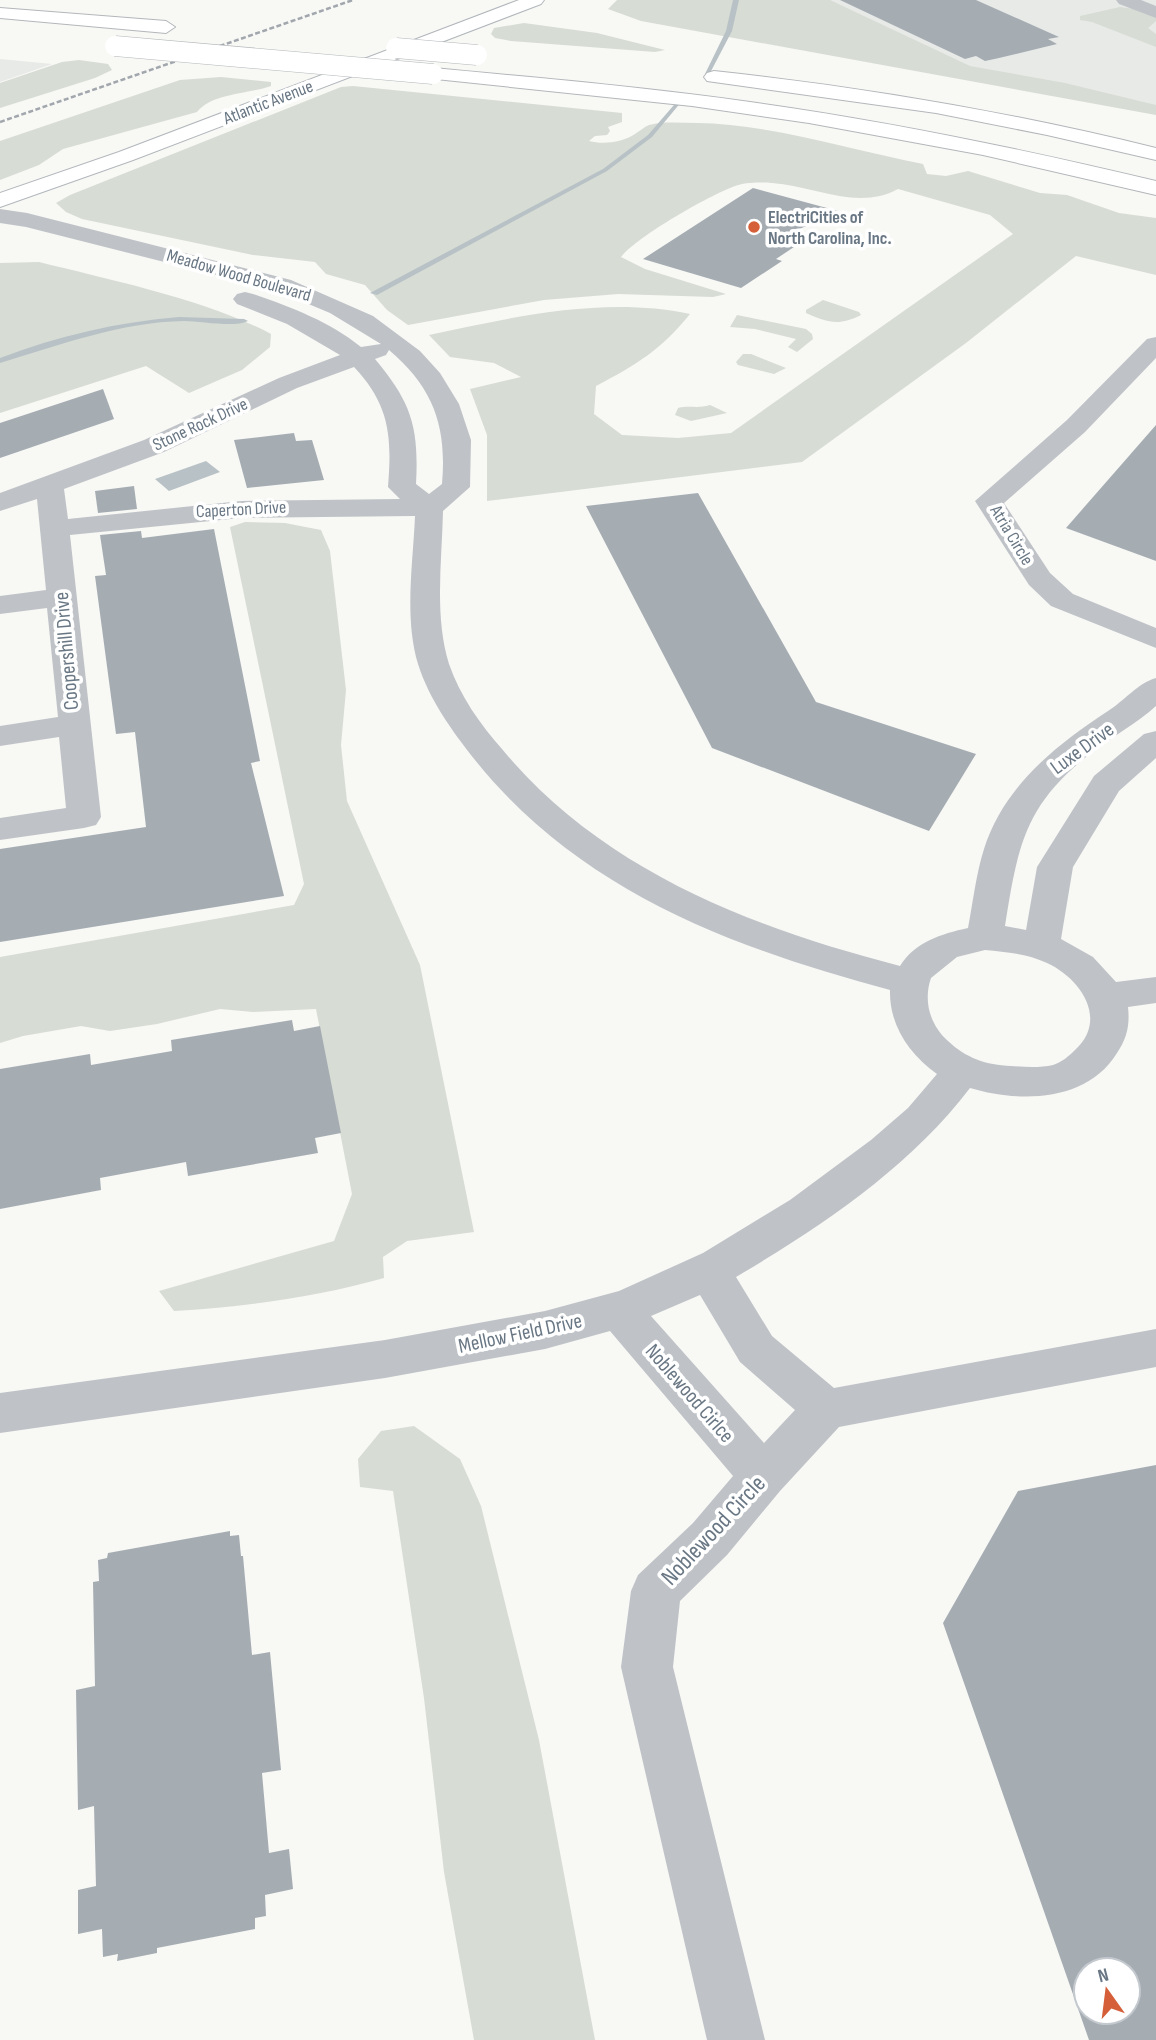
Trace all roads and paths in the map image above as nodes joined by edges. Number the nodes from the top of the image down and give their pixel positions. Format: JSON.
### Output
{"nodes":[{"id":1,"x":535,"y":0,"type":"edge"},
{"id":2,"x":1125,"y":0,"type":"edge"},
{"id":3,"x":0,"y":13,"type":"edge"},
{"id":4,"x":1156,"y":13,"type":"edge"},
{"id":5,"x":173,"y":28,"type":"dead end"},
{"id":6,"x":369,"y":45,"type":"dead end"},
{"id":7,"x":109,"y":46,"type":"dead end"},
{"id":8,"x":503,"y":57,"type":"dead end"},
{"id":9,"x":696,"y":76,"type":"dead end"},
{"id":10,"x":1156,"y":154,"type":"edge"},
{"id":11,"x":1156,"y":188,"type":"edge"},
{"id":12,"x":0,"y":200,"type":"edge"},
{"id":13,"x":0,"y":216,"type":"edge"},
{"id":14,"x":0,"y":237,"type":"edge"},
{"id":15,"x":400,"y":344,"type":"junction"},
{"id":16,"x":1156,"y":344,"type":"edge"},
{"id":17,"x":358,"y":357,"type":"junction"},
{"id":18,"x":50,"y":485,"type":"junction"},
{"id":19,"x":0,"y":503,"type":"edge"},
{"id":20,"x":429,"y":508,"type":"junction"},
{"id":21,"x":54,"y":529,"type":"junction"},
{"id":22,"x":61,"y":597,"type":"junction"},
{"id":23,"x":0,"y":605,"type":"edge"},
{"id":24,"x":1156,"y":639,"type":"edge"},
{"id":25,"x":1156,"y":688,"type":"edge"},
{"id":26,"x":73,"y":725,"type":"junction"},
{"id":27,"x":0,"y":736,"type":"edge"},
{"id":28,"x":1156,"y":741,"type":"edge"},
{"id":29,"x":0,"y":829,"type":"edge"},
{"id":30,"x":985,"y":937,"type":"junction"},
{"id":31,"x":1041,"y":948,"type":"junction"},
{"id":32,"x":909,"y":982,"type":"junction"},
{"id":33,"x":1156,"y":990,"type":"edge"},
{"id":34,"x":1106,"y":997,"type":"junction"},
{"id":35,"x":962,"y":1070,"type":"junction"},
{"id":36,"x":708,"y":1269,"type":"junction"},
{"id":37,"x":617,"y":1308,"type":"junction"},
{"id":38,"x":1156,"y":1348,"type":"edge"},
{"id":39,"x":826,"y":1409,"type":"junction"},
{"id":40,"x":0,"y":1413,"type":"edge"},
{"id":41,"x":763,"y":1476,"type":"junction"},
{"id":42,"x":736,"y":2040,"type":"edge"}],
"edges":[{"from":1,"to":12,"type":"main road","name":"Atlantic Avenue"},
{"from":2,"to":4,"type":"street"},
{"from":3,"to":5,"type":"main road"},
{"from":6,"to":8,"type":"main road","bridge":true},
{"from":7,"to":11,"type":"main road","bridge":true},
{"from":9,"to":10,"type":"main road"},
{"from":13,"to":15,"type":"street","name":"Meadow Wood Boulevard"},
{"from":14,"to":17,"type":"street","name":"Meadow Wood Boulevard"},
{"from":15,"to":17,"type":"street","name":"Stone Rock Drive"},
{"from":15,"to":20,"type":"street","name":"Meadow Wood Boulevard"},
{"from":16,"to":24,"type":"street","name":"Atria Circle"},
{"from":17,"to":18,"type":"street","name":"Stone Rock Drive"},
{"from":17,"to":20,"type":"street","name":"Meadow Wood Boulevard"},
{"from":18,"to":19,"type":"street","name":"Stone Rock Drive"},
{"from":18,"to":21,"type":"street","name":"Coopershill Drive"},
{"from":20,"to":21,"type":"street","name":"Caperton Drive"},
{"from":20,"to":32,"type":"street"},
{"from":21,"to":22,"type":"street","name":"Coopershill Drive"},
{"from":22,"to":23,"type":"street"},
{"from":22,"to":26,"type":"street","name":"Coopershill Drive"},
{"from":25,"to":30,"type":"street","name":"Luxe Drive"},
{"from":26,"to":27,"type":"street"},
{"from":26,"to":29,"type":"street","name":"Coopershill Drive"},
{"from":28,"to":31,"type":"street","name":"Luxe Drive"},
{"from":30,"to":31,"type":"street"},
{"from":30,"to":32,"type":"street"},
{"from":31,"to":34,"type":"street"},
{"from":32,"to":35,"type":"street"},
{"from":33,"to":34,"type":"street"},
{"from":34,"to":35,"type":"street"},
{"from":35,"to":36,"type":"street","name":"Mellow Field Drive"},
{"from":36,"to":37,"type":"street","name":"Mellow Field Drive"},
{"from":36,"to":39,"type":"street"},
{"from":37,"to":40,"type":"street","name":"Mellow Field Drive"},
{"from":37,"to":41,"type":"street","name":"Noblewood Cirlce"},
{"from":38,"to":39,"type":"street"},
{"from":39,"to":41,"type":"street","name":"Noblewood Circle"},
{"from":41,"to":42,"type":"street","name":"Noblewood Circle"}]}
